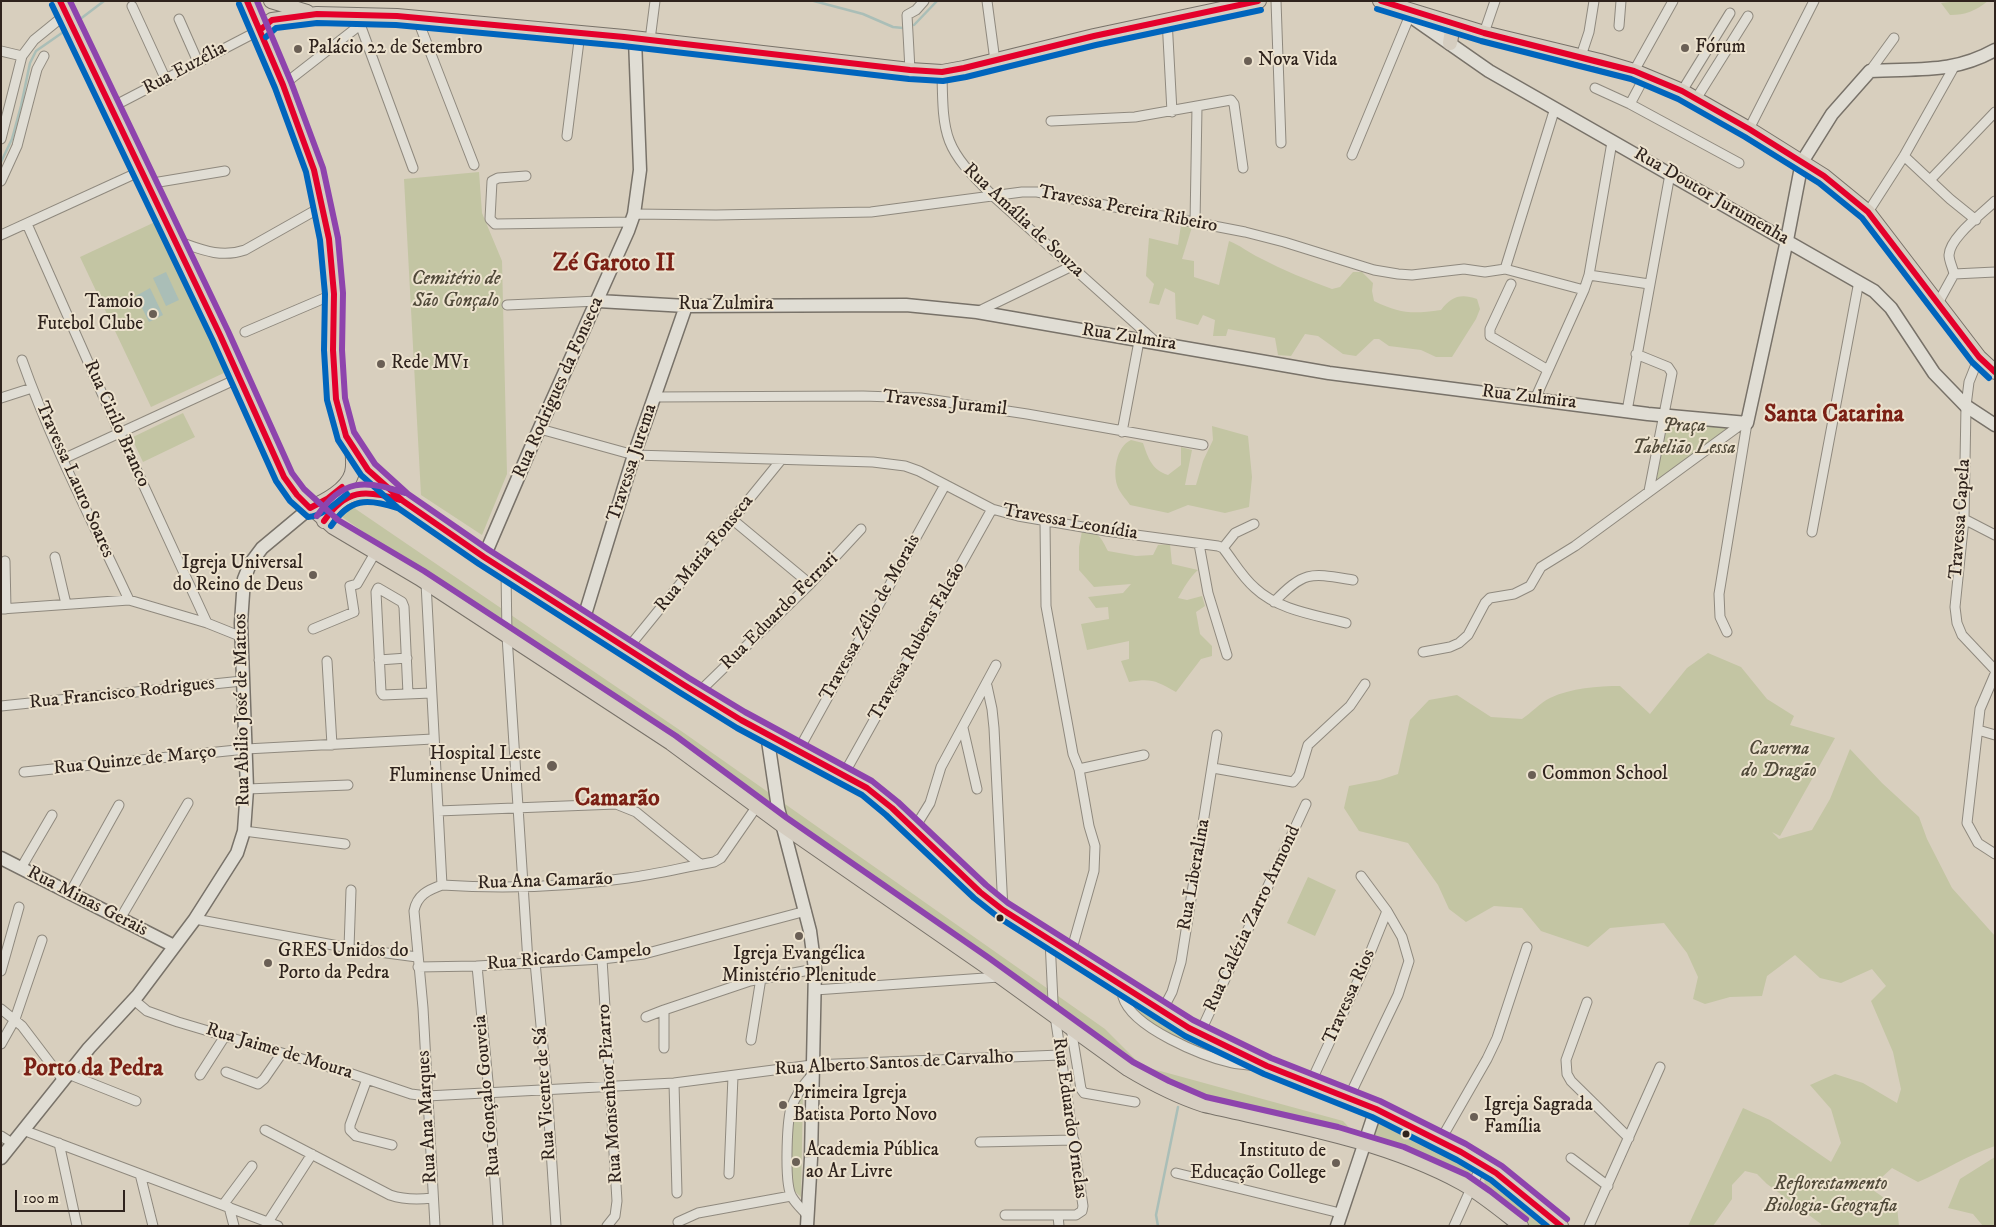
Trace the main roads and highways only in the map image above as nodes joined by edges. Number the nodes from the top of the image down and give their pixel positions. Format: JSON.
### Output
{"nodes":[{"id":1,"x":247,"y":1,"type":"edge"},
{"id":2,"x":271,"y":1,"type":"edge"},
{"id":3,"x":1259,"y":1,"type":"edge"},
{"id":4,"x":1380,"y":1,"type":"edge"},
{"id":5,"x":1393,"y":3,"type":"edge"},
{"id":6,"x":64,"y":11,"type":"edge"},
{"id":7,"x":317,"y":14,"type":"junction"},
{"id":8,"x":1459,"y":26,"type":"junction"},
{"id":9,"x":260,"y":30,"type":"junction"},
{"id":10,"x":634,"y":39,"type":"junction"},
{"id":11,"x":1450,"y":43,"type":"junction"},
{"id":12,"x":1995,"y":50,"type":"edge"},
{"id":13,"x":1802,"y":162,"type":"junction"},
{"id":14,"x":1788,"y":240,"type":"junction"},
{"id":15,"x":598,"y":301,"type":"junction"},
{"id":16,"x":686,"y":306,"type":"junction"},
{"id":17,"x":1995,"y":372,"type":"edge"},
{"id":18,"x":1995,"y":425,"type":"edge"},
{"id":19,"x":352,"y":448,"type":"junction"},
{"id":20,"x":403,"y":501,"type":"junction"},
{"id":21,"x":310,"y":508,"type":"junction"},
{"id":22,"x":324,"y":520,"type":"junction"},
{"id":23,"x":484,"y":557,"type":"junction"},
{"id":24,"x":583,"y":620,"type":"junction"},
{"id":25,"x":767,"y":734,"type":"junction"},
{"id":26,"x":782,"y":825,"type":"junction"},
{"id":27,"x":1,"y":858,"type":"edge"},
{"id":28,"x":174,"y":946,"type":"junction"},
{"id":29,"x":1376,"y":1109,"type":"junction"},
{"id":30,"x":7,"y":1140,"type":"edge"},
{"id":31,"x":1364,"y":1143,"type":"junction"},
{"id":32,"x":1,"y":1158,"type":"edge"},
{"id":33,"x":807,"y":1220,"type":"edge"},
{"id":34,"x":1339,"y":1220,"type":"edge"},
{"id":35,"x":1521,"y":1226,"type":"edge"},
{"id":36,"x":1561,"y":1226,"type":"edge"}],
"edges":[{"from":1,"to":9,"type":"main road"},
{"from":2,"to":7,"type":"main road"},
{"from":3,"to":10,"type":"main road"},
{"from":4,"to":5,"type":"main road"},
{"from":5,"to":8,"type":"main road"},
{"from":5,"to":11,"type":"main road","name":"Rua Doutor Jurumenha"},
{"from":6,"to":21,"type":"main road"},
{"from":7,"to":9,"type":"main road"},
{"from":7,"to":10,"type":"main road"},
{"from":8,"to":11,"type":"main road"},
{"from":8,"to":13,"type":"main road"},
{"from":9,"to":19,"type":"main road"},
{"from":10,"to":15,"type":"main road","name":"Rua Rodrigues da Fonseca"},
{"from":11,"to":14,"type":"main road","name":"Rua Doutor Jurumenha"},
{"from":12,"to":13,"type":"main road"},
{"from":13,"to":14,"type":"main road"},
{"from":13,"to":17,"type":"main road"},
{"from":14,"to":16,"type":"main road","name":"Rua Zulmira"},
{"from":14,"to":18,"type":"main road","name":"Rua Doutor Jurumenha"},
{"from":15,"to":16,"type":"main road","name":"Rua Zulmira"},
{"from":15,"to":23,"type":"main road","name":"Rua Rodrigues da Fonseca"},
{"from":16,"to":24,"type":"main road","name":"Travessa Jurema"},
{"from":19,"to":20,"type":"main road"},
{"from":19,"to":21,"type":"main road"},
{"from":20,"to":22,"type":"main road"},
{"from":20,"to":23,"type":"main road"},
{"from":21,"to":22,"type":"main road"},
{"from":21,"to":28,"type":"main road","name":"Rua Abilio José de Mattos"},
{"from":22,"to":26,"type":"main road"},
{"from":23,"to":24,"type":"main road"},
{"from":24,"to":25,"type":"main road"},
{"from":25,"to":26,"type":"main road"},
{"from":25,"to":29,"type":"main road"},
{"from":26,"to":31,"type":"main road"},
{"from":26,"to":33,"type":"main road"},
{"from":27,"to":28,"type":"main road","name":"Rua Minas Gerais"},
{"from":28,"to":30,"type":"main road","name":"Rua Abilio José de Mattos"},
{"from":29,"to":31,"type":"main road"},
{"from":29,"to":36,"type":"main road"},
{"from":30,"to":32,"type":"main road","name":"Rua Abilio José de Mattos"},
{"from":31,"to":34,"type":"main road"},
{"from":31,"to":35,"type":"main road"}]}
